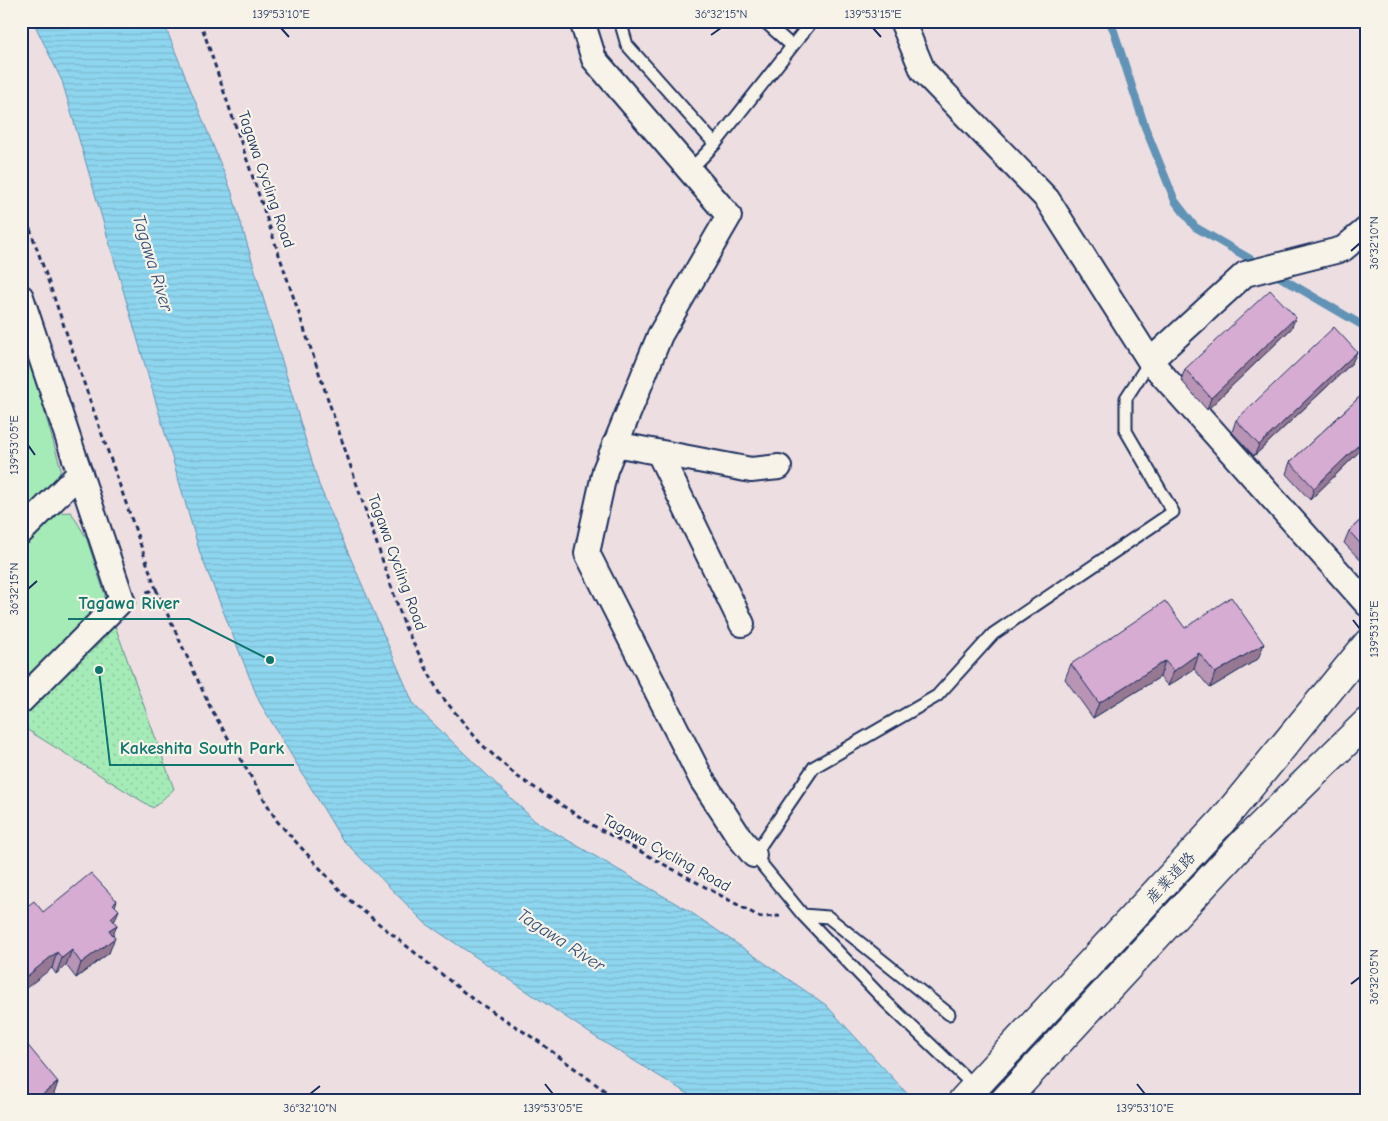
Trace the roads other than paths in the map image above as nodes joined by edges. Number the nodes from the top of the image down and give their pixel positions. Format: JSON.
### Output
{"nodes":[{"id":1,"x":582,"y":21,"type":"edge"},
{"id":2,"x":620,"y":21,"type":"edge"},
{"id":3,"x":764,"y":21,"type":"edge"},
{"id":4,"x":812,"y":21,"type":"edge"},
{"id":5,"x":902,"y":21,"type":"edge"},
{"id":6,"x":792,"y":46,"type":"junction"},
{"id":7,"x":715,"y":144,"type":"junction"},
{"id":8,"x":690,"y":170,"type":"junction"},
{"id":9,"x":1367,"y":229,"type":"edge"},
{"id":10,"x":21,"y":297,"type":"edge"},
{"id":11,"x":1150,"y":361,"type":"junction"},
{"id":12,"x":615,"y":444,"type":"junction"},
{"id":13,"x":659,"y":453,"type":"junction"},
{"id":14,"x":779,"y":467,"type":"dead end"},
{"id":15,"x":80,"y":473,"type":"junction"},
{"id":16,"x":21,"y":532,"type":"edge"},
{"id":17,"x":1367,"y":604,"type":"edge"},
{"id":18,"x":742,"y":624,"type":"dead end"},
{"id":19,"x":1367,"y":644,"type":"edge"},
{"id":20,"x":21,"y":701,"type":"edge"},
{"id":21,"x":1367,"y":722,"type":"edge"},
{"id":22,"x":754,"y":855,"type":"junction"},
{"id":23,"x":803,"y":915,"type":"junction"},
{"id":24,"x":949,"y":1014,"type":"dead end"},
{"id":25,"x":969,"y":1093,"type":"edge"},
{"id":26,"x":1005,"y":1100,"type":"edge"}],
"edges":[{"from":1,"to":8,"type":"street"},
{"from":2,"to":7,"type":"lane"},
{"from":3,"to":6,"type":"lane"},
{"from":4,"to":6,"type":"lane"},
{"from":5,"to":11,"type":"street"},
{"from":6,"to":7,"type":"lane"},
{"from":7,"to":8,"type":"lane"},
{"from":8,"to":12,"type":"street"},
{"from":9,"to":11,"type":"street"},
{"from":10,"to":15,"type":"street"},
{"from":11,"to":17,"type":"street"},
{"from":11,"to":22,"type":"lane"},
{"from":12,"to":13,"type":"street"},
{"from":12,"to":22,"type":"street"},
{"from":13,"to":14,"type":"street"},
{"from":13,"to":18,"type":"street"},
{"from":15,"to":16,"type":"street"},
{"from":15,"to":20,"type":"street"},
{"from":19,"to":25,"type":"street","name":"産業道路"},
{"from":21,"to":26,"type":"street","name":"産業道路"},
{"from":22,"to":23,"type":"lane"},
{"from":23,"to":24,"type":"lane"},
{"from":23,"to":25,"type":"lane"}]}
